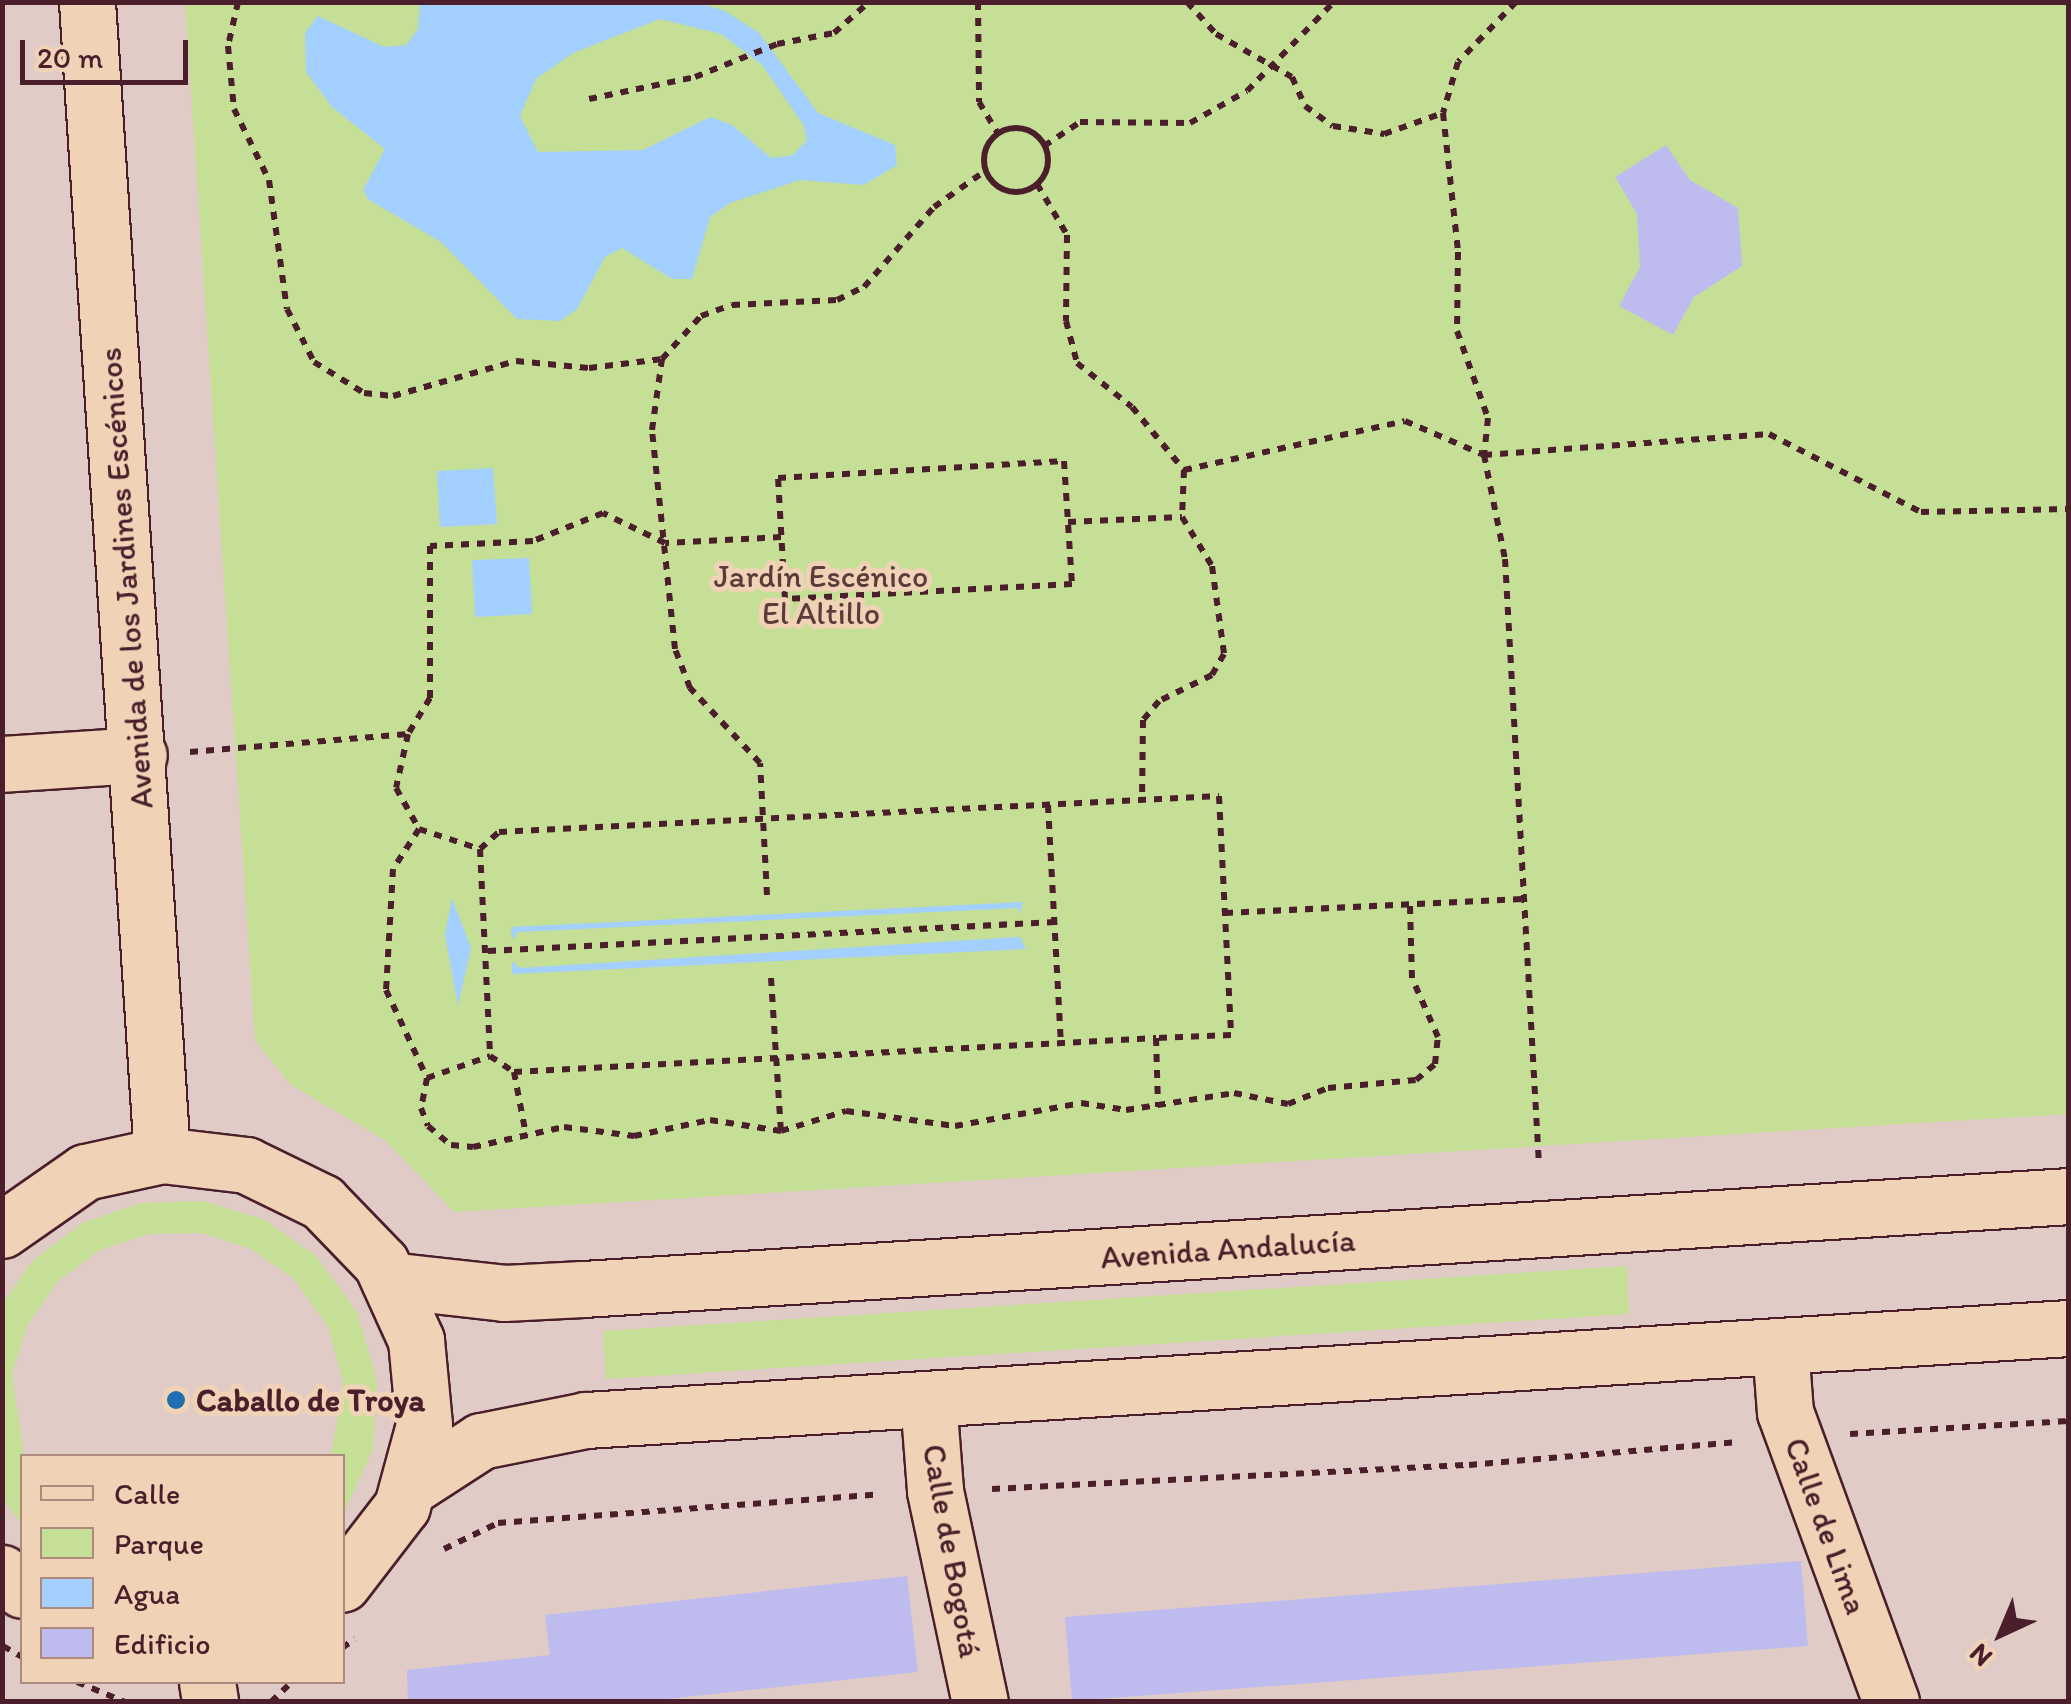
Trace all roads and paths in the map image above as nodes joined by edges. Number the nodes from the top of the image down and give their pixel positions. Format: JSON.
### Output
{"nodes":[{"id":1,"x":87,"y":2,"type":"edge"},
{"id":2,"x":238,"y":2,"type":"edge"},
{"id":3,"x":869,"y":2,"type":"edge"},
{"id":4,"x":978,"y":2,"type":"edge"},
{"id":5,"x":1187,"y":2,"type":"edge"},
{"id":6,"x":1334,"y":2,"type":"edge"},
{"id":7,"x":1516,"y":2,"type":"edge"},
{"id":8,"x":1272,"y":67,"type":"junction"},
{"id":9,"x":589,"y":100,"type":"dead end"},
{"id":10,"x":1443,"y":112,"type":"junction"},
{"id":11,"x":998,"y":134,"type":"junction"},
{"id":12,"x":1044,"y":146,"type":"junction"},
{"id":13,"x":986,"y":170,"type":"junction"},
{"id":14,"x":1037,"y":184,"type":"junction"},
{"id":15,"x":662,"y":359,"type":"junction"},
{"id":16,"x":1484,"y":455,"type":"junction"},
{"id":17,"x":1184,"y":470,"type":"junction"},
{"id":18,"x":2068,"y":509,"type":"edge"},
{"id":19,"x":1182,"y":516,"type":"junction"},
{"id":20,"x":1068,"y":522,"type":"junction"},
{"id":21,"x":781,"y":537,"type":"junction"},
{"id":22,"x":666,"y":543,"type":"junction"},
{"id":23,"x":408,"y":734,"type":"junction"},
{"id":24,"x":139,"y":755,"type":"junction"},
{"id":25,"x":2,"y":764,"type":"edge"},
{"id":26,"x":1142,"y":799,"type":"junction"},
{"id":27,"x":1048,"y":804,"type":"junction"},
{"id":28,"x":763,"y":819,"type":"junction"},
{"id":29,"x":418,"y":829,"type":"junction"},
{"id":30,"x":480,"y":849,"type":"junction"},
{"id":31,"x":766,"y":895,"type":"dead end"},
{"id":32,"x":1523,"y":899,"type":"junction"},
{"id":33,"x":1410,"y":905,"type":"junction"},
{"id":34,"x":1225,"y":913,"type":"junction"},
{"id":35,"x":1054,"y":922,"type":"junction"},
{"id":36,"x":488,"y":951,"type":"junction"},
{"id":37,"x":772,"y":978,"type":"dead end"},
{"id":38,"x":1156,"y":1038,"type":"junction"},
{"id":39,"x":1061,"y":1043,"type":"junction"},
{"id":40,"x":490,"y":1056,"type":"junction"},
{"id":41,"x":776,"y":1058,"type":"junction"},
{"id":42,"x":514,"y":1072,"type":"junction"},
{"id":43,"x":426,"y":1078,"type":"junction"},
{"id":44,"x":1158,"y":1107,"type":"junction"},
{"id":45,"x":780,"y":1131,"type":"junction"},
{"id":46,"x":526,"y":1136,"type":"junction"},
{"id":47,"x":162,"y":1155,"type":"junction"},
{"id":48,"x":1539,"y":1165,"type":"dead end"},
{"id":49,"x":2068,"y":1196,"type":"edge"},
{"id":50,"x":2,"y":1230,"type":"edge"},
{"id":51,"x":389,"y":1280,"type":"junction"},
{"id":52,"x":2068,"y":1328,"type":"edge"},
{"id":53,"x":1780,"y":1346,"type":"junction"},
{"id":54,"x":928,"y":1399,"type":"junction"},
{"id":55,"x":2068,"y":1420,"type":"edge"},
{"id":56,"x":1842,"y":1434,"type":"dead end"},
{"id":57,"x":1760,"y":1440,"type":"dead end"},
{"id":58,"x":406,"y":1489,"type":"junction"},
{"id":59,"x":985,"y":1489,"type":"dead end"},
{"id":60,"x":888,"y":1494,"type":"dead end"},
{"id":61,"x":433,"y":1562,"type":"dead end"},
{"id":62,"x":356,"y":1606,"type":"edge"},
{"id":63,"x":345,"y":1639,"type":"edge"},
{"id":64,"x":83,"y":1684,"type":"edge"},
{"id":65,"x":290,"y":1684,"type":"edge"},
{"id":66,"x":125,"y":1702,"type":"edge"},
{"id":67,"x":271,"y":1702,"type":"edge"},
{"id":68,"x":980,"y":1702,"type":"edge"},
{"id":69,"x":1891,"y":1702,"type":"edge"}],
"edges":[{"from":1,"to":24,"type":"main road","name":"Avenida de los Jardines Escénicos"},
{"from":2,"to":15,"type":"path"},
{"from":3,"to":9,"type":"path"},
{"from":4,"to":11,"type":"path"},
{"from":5,"to":8,"type":"path"},
{"from":6,"to":8,"type":"path"},
{"from":7,"to":10,"type":"path"},
{"from":8,"to":10,"type":"path"},
{"from":8,"to":12,"type":"path"},
{"from":10,"to":16,"type":"path"},
{"from":11,"to":12,"type":"path"},
{"from":11,"to":13,"type":"path"},
{"from":12,"to":14,"type":"path"},
{"from":13,"to":14,"type":"path"},
{"from":13,"to":15,"type":"path"},
{"from":14,"to":17,"type":"path"},
{"from":15,"to":22,"type":"path"},
{"from":16,"to":17,"type":"path"},
{"from":16,"to":18,"type":"path"},
{"from":16,"to":32,"type":"path"},
{"from":17,"to":19,"type":"path"},
{"from":19,"to":20,"type":"path"},
{"from":19,"to":26,"type":"path"},
{"from":20,"to":21,"type":"path"},
{"from":20,"to":21,"type":"path"},
{"from":21,"to":22,"type":"path"},
{"from":22,"to":23,"type":"path"},
{"from":22,"to":28,"type":"path"},
{"from":23,"to":24,"type":"path"},
{"from":23,"to":29,"type":"path"},
{"from":24,"to":25,"type":"main road"},
{"from":24,"to":47,"type":"main road","name":"Avenida de los Jardines Escénicos"},
{"from":26,"to":27,"type":"path"},
{"from":26,"to":34,"type":"path"},
{"from":27,"to":28,"type":"path"},
{"from":27,"to":35,"type":"path"},
{"from":28,"to":30,"type":"path"},
{"from":28,"to":31,"type":"path"},
{"from":29,"to":30,"type":"path"},
{"from":29,"to":43,"type":"path"},
{"from":30,"to":36,"type":"path"},
{"from":32,"to":33,"type":"path"},
{"from":32,"to":48,"type":"path"},
{"from":33,"to":34,"type":"path"},
{"from":33,"to":44,"type":"path"},
{"from":34,"to":38,"type":"path"},
{"from":35,"to":36,"type":"path"},
{"from":35,"to":39,"type":"path"},
{"from":36,"to":40,"type":"path"},
{"from":37,"to":41,"type":"path"},
{"from":38,"to":39,"type":"path"},
{"from":38,"to":44,"type":"path"},
{"from":39,"to":41,"type":"path"},
{"from":40,"to":42,"type":"path"},
{"from":40,"to":43,"type":"path"},
{"from":41,"to":42,"type":"path"},
{"from":41,"to":45,"type":"path"},
{"from":42,"to":46,"type":"path"},
{"from":43,"to":46,"type":"path"},
{"from":44,"to":45,"type":"path"},
{"from":45,"to":46,"type":"path"},
{"from":47,"to":50,"type":"main road"},
{"from":47,"to":51,"type":"main road"},
{"from":49,"to":51,"type":"main road","name":"Avenida Andalucía"},
{"from":51,"to":58,"type":"main road"},
{"from":52,"to":53,"type":"main road"},
{"from":53,"to":54,"type":"main road"},
{"from":53,"to":69,"type":"main road","name":"Calle de Lima"},
{"from":54,"to":58,"type":"main road"},
{"from":54,"to":68,"type":"main road","name":"Calle de Bogotá"},
{"from":55,"to":56,"type":"path"},
{"from":57,"to":59,"type":"path"},
{"from":58,"to":62,"type":"main road"},
{"from":60,"to":61,"type":"path"},
{"from":62,"to":63,"type":"path"},
{"from":64,"to":66,"type":"path"},
{"from":65,"to":67,"type":"path"}]}
